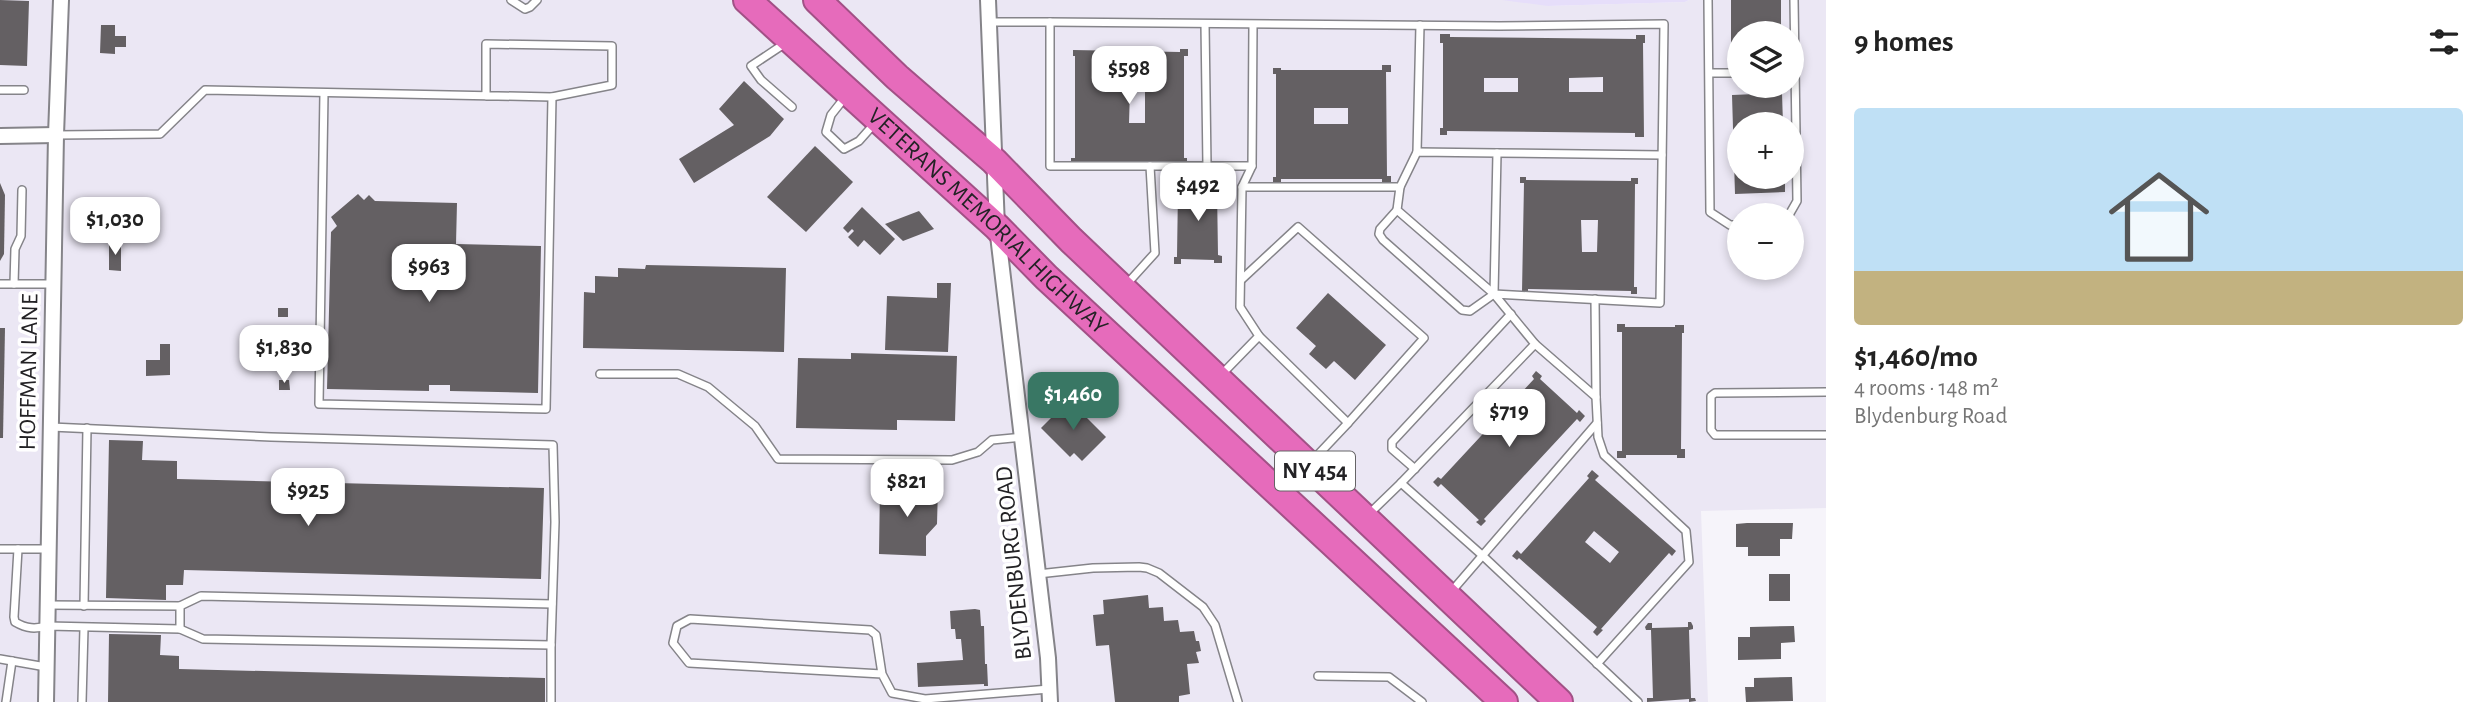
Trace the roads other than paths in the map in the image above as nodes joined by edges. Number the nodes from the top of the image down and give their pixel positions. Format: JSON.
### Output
{"nodes":[{"id":1,"x":61,"y":0,"type":"edge"},
{"id":2,"x":511,"y":0,"type":"edge"},
{"id":3,"x":537,"y":0,"type":"edge"},
{"id":4,"x":747,"y":0,"type":"edge"},
{"id":5,"x":817,"y":0,"type":"edge"},
{"id":6,"x":988,"y":0,"type":"edge"},
{"id":7,"x":1709,"y":0,"type":"edge"},
{"id":8,"x":1794,"y":0,"type":"edge"},
{"id":9,"x":1794,"y":21,"type":"edge"},
{"id":10,"x":989,"y":22,"type":"junction"},
{"id":11,"x":1050,"y":22,"type":"junction"},
{"id":12,"x":1205,"y":24,"type":"junction"},
{"id":13,"x":1253,"y":25,"type":"junction"},
{"id":14,"x":1420,"y":25,"type":"junction"},
{"id":15,"x":791,"y":40,"type":"junction"},
{"id":16,"x":1710,"y":73,"type":"junction"},
{"id":17,"x":1727,"y":73,"type":"edge"},
{"id":18,"x":0,"y":90,"type":"edge"},
{"id":19,"x":24,"y":90,"type":"dead end"},
{"id":20,"x":324,"y":93,"type":"junction"},
{"id":21,"x":848,"y":93,"type":"junction"},
{"id":22,"x":486,"y":96,"type":"junction"},
{"id":23,"x":552,"y":97,"type":"junction"},
{"id":24,"x":1795,"y":98,"type":"edge"},
{"id":25,"x":792,"y":107,"type":"dead end"},
{"id":26,"x":878,"y":119,"type":"junction"},
{"id":27,"x":56,"y":135,"type":"junction"},
{"id":28,"x":0,"y":136,"type":"edge"},
{"id":29,"x":1418,"y":152,"type":"junction"},
{"id":30,"x":1497,"y":153,"type":"junction"},
{"id":31,"x":1662,"y":155,"type":"junction"},
{"id":32,"x":994,"y":161,"type":"junction"},
{"id":33,"x":1150,"y":166,"type":"junction"},
{"id":34,"x":1207,"y":166,"type":"junction"},
{"id":35,"x":1252,"y":166,"type":"junction"},
{"id":36,"x":1242,"y":187,"type":"junction"},
{"id":37,"x":1400,"y":187,"type":"junction"},
{"id":38,"x":22,"y":190,"type":"dead end"},
{"id":39,"x":1796,"y":203,"type":"edge"},
{"id":40,"x":1397,"y":210,"type":"junction"},
{"id":41,"x":1727,"y":223,"type":"edge"},
{"id":42,"x":997,"y":227,"type":"junction"},
{"id":43,"x":1241,"y":279,"type":"junction"},
{"id":44,"x":0,"y":284,"type":"edge"},
{"id":45,"x":14,"y":284,"type":"junction"},
{"id":46,"x":53,"y":284,"type":"junction"},
{"id":47,"x":1122,"y":289,"type":"junction"},
{"id":48,"x":1494,"y":294,"type":"junction"},
{"id":49,"x":1595,"y":299,"type":"junction"},
{"id":50,"x":1511,"y":314,"type":"junction"},
{"id":51,"x":1259,"y":337,"type":"junction"},
{"id":52,"x":1535,"y":344,"type":"junction"},
{"id":53,"x":600,"y":374,"type":"dead end"},
{"id":54,"x":1217,"y":379,"type":"junction"},
{"id":55,"x":1826,"y":391,"type":"edge"},
{"id":56,"x":1596,"y":397,"type":"junction"},
{"id":57,"x":1597,"y":422,"type":"junction"},
{"id":58,"x":1348,"y":423,"type":"junction"},
{"id":59,"x":51,"y":427,"type":"junction"},
{"id":60,"x":87,"y":428,"type":"junction"},
{"id":61,"x":1826,"y":435,"type":"edge"},
{"id":62,"x":1022,"y":437,"type":"junction"},
{"id":63,"x":1308,"y":465,"type":"junction"},
{"id":64,"x":1415,"y":469,"type":"junction"},
{"id":65,"x":1401,"y":483,"type":"junction"},
{"id":66,"x":1365,"y":519,"type":"junction"},
{"id":67,"x":0,"y":549,"type":"edge"},
{"id":68,"x":18,"y":549,"type":"junction"},
{"id":69,"x":49,"y":549,"type":"junction"},
{"id":70,"x":1483,"y":556,"type":"junction"},
{"id":71,"x":1038,"y":574,"type":"junction"},
{"id":72,"x":1447,"y":597,"type":"junction"},
{"id":73,"x":552,"y":604,"type":"junction"},
{"id":74,"x":49,"y":605,"type":"junction"},
{"id":75,"x":84,"y":606,"type":"junction"},
{"id":76,"x":180,"y":606,"type":"junction"},
{"id":77,"x":48,"y":626,"type":"junction"},
{"id":78,"x":83,"y":628,"type":"junction"},
{"id":79,"x":180,"y":629,"type":"junction"},
{"id":80,"x":551,"y":645,"type":"junction"},
{"id":81,"x":0,"y":659,"type":"edge"},
{"id":82,"x":12,"y":661,"type":"junction"},
{"id":83,"x":1597,"y":664,"type":"junction"},
{"id":84,"x":47,"y":667,"type":"junction"},
{"id":85,"x":882,"y":674,"type":"junction"},
{"id":86,"x":1318,"y":676,"type":"dead end"},
{"id":87,"x":1050,"y":696,"type":"edge"},
{"id":88,"x":1496,"y":696,"type":"edge"},
{"id":89,"x":6,"y":702,"type":"edge"},
{"id":90,"x":46,"y":702,"type":"edge"},
{"id":91,"x":82,"y":702,"type":"edge"},
{"id":92,"x":551,"y":702,"type":"edge"},
{"id":93,"x":1238,"y":702,"type":"edge"},
{"id":94,"x":1422,"y":702,"type":"edge"},
{"id":95,"x":1559,"y":702,"type":"edge"},
{"id":96,"x":1638,"y":702,"type":"edge"}],
"edges":[{"from":1,"to":27,"type":"street","name":"HOFFMAN LANE"},
{"from":2,"to":3,"type":"lane"},
{"from":4,"to":15,"type":"highway","name":"VETERANS MEMORIAL HIGHWAY","number":"NY 454"},
{"from":5,"to":32,"type":"highway","name":"VETERANS MEMORIAL HIGHWAY","number":"NY 454"},
{"from":6,"to":10,"type":"street","name":"BLYDENBURG ROAD"},
{"from":7,"to":16,"type":"lane"},
{"from":8,"to":9,"type":"lane"},
{"from":10,"to":11,"type":"lane"},
{"from":10,"to":32,"type":"street","name":"BLYDENBURG ROAD"},
{"from":11,"to":12,"type":"lane"},
{"from":11,"to":33,"type":"lane"},
{"from":12,"to":13,"type":"lane"},
{"from":12,"to":34,"type":"lane"},
{"from":13,"to":14,"type":"lane"},
{"from":13,"to":35,"type":"lane"},
{"from":14,"to":29,"type":"lane"},
{"from":14,"to":31,"type":"lane"},
{"from":15,"to":21,"type":"highway","name":"VETERANS MEMORIAL HIGHWAY","number":"NY 454"},
{"from":15,"to":25,"type":"lane"},
{"from":16,"to":17,"type":"lane"},
{"from":16,"to":41,"type":"lane"},
{"from":18,"to":19,"type":"lane"},
{"from":20,"to":22,"type":"lane"},
{"from":20,"to":23,"type":"lane"},
{"from":20,"to":27,"type":"lane"},
{"from":21,"to":26,"type":"highway","name":"VETERANS MEMORIAL HIGHWAY","number":"NY 454"},
{"from":21,"to":26,"type":"lane"},
{"from":22,"to":23,"type":"lane"},
{"from":22,"to":23,"type":"lane"},
{"from":24,"to":39,"type":"lane"},
{"from":26,"to":42,"type":"highway","name":"VETERANS MEMORIAL HIGHWAY","number":"NY 454"},
{"from":27,"to":28,"type":"street"},
{"from":27,"to":46,"type":"street","name":"HOFFMAN LANE"},
{"from":29,"to":30,"type":"lane"},
{"from":29,"to":37,"type":"lane"},
{"from":30,"to":31,"type":"lane"},
{"from":30,"to":48,"type":"lane"},
{"from":31,"to":49,"type":"lane"},
{"from":32,"to":42,"type":"street","name":"BLYDENBURG ROAD"},
{"from":32,"to":47,"type":"highway","name":"VETERANS MEMORIAL HIGHWAY","number":"NY 454"},
{"from":33,"to":34,"type":"lane"},
{"from":33,"to":47,"type":"lane"},
{"from":34,"to":35,"type":"lane"},
{"from":35,"to":36,"type":"lane"},
{"from":36,"to":37,"type":"lane"},
{"from":36,"to":43,"type":"lane"},
{"from":37,"to":40,"type":"lane"},
{"from":38,"to":45,"type":"lane"},
{"from":40,"to":48,"type":"lane"},
{"from":40,"to":48,"type":"lane"},
{"from":42,"to":62,"type":"street","name":"BLYDENBURG ROAD"},
{"from":42,"to":88,"type":"highway","name":"VETERANS MEMORIAL HIGHWAY","number":"NY 454"},
{"from":43,"to":51,"type":"lane"},
{"from":43,"to":58,"type":"lane"},
{"from":44,"to":45,"type":"lane"},
{"from":45,"to":46,"type":"lane"},
{"from":46,"to":59,"type":"street","name":"HOFFMAN LANE"},
{"from":47,"to":54,"type":"highway","name":"VETERANS MEMORIAL HIGHWAY","number":"NY 454"},
{"from":48,"to":49,"type":"lane"},
{"from":48,"to":50,"type":"lane"},
{"from":49,"to":56,"type":"lane"},
{"from":50,"to":52,"type":"lane"},
{"from":50,"to":64,"type":"lane"},
{"from":51,"to":54,"type":"lane"},
{"from":51,"to":58,"type":"lane"},
{"from":52,"to":56,"type":"lane"},
{"from":52,"to":64,"type":"lane"},
{"from":53,"to":62,"type":"lane"},
{"from":54,"to":63,"type":"highway","name":"VETERANS MEMORIAL HIGHWAY","number":"NY 454"},
{"from":55,"to":61,"type":"lane"},
{"from":56,"to":57,"type":"lane"},
{"from":57,"to":70,"type":"lane"},
{"from":57,"to":83,"type":"lane"},
{"from":58,"to":63,"type":"lane"},
{"from":59,"to":60,"type":"lane"},
{"from":59,"to":69,"type":"street","name":"HOFFMAN LANE"},
{"from":60,"to":73,"type":"lane"},
{"from":60,"to":75,"type":"lane"},
{"from":62,"to":71,"type":"street","name":"BLYDENBURG ROAD"},
{"from":63,"to":66,"type":"highway","name":"VETERANS MEMORIAL HIGHWAY","number":"NY 454"},
{"from":64,"to":65,"type":"lane"},
{"from":65,"to":66,"type":"lane"},
{"from":65,"to":70,"type":"lane"},
{"from":66,"to":72,"type":"highway","name":"VETERANS MEMORIAL HIGHWAY","number":"NY 454"},
{"from":67,"to":68,"type":"lane"},
{"from":68,"to":69,"type":"lane"},
{"from":68,"to":77,"type":"lane"},
{"from":69,"to":74,"type":"street","name":"HOFFMAN LANE"},
{"from":70,"to":72,"type":"lane"},
{"from":70,"to":83,"type":"lane"},
{"from":71,"to":87,"type":"street","name":"BLYDENBURG ROAD"},
{"from":71,"to":93,"type":"lane"},
{"from":72,"to":95,"type":"highway","name":"VETERANS MEMORIAL HIGHWAY","number":"NY 454"},
{"from":73,"to":76,"type":"lane"},
{"from":73,"to":80,"type":"lane"},
{"from":74,"to":75,"type":"lane"},
{"from":74,"to":77,"type":"street","name":"HOFFMAN LANE"},
{"from":75,"to":76,"type":"lane"},
{"from":76,"to":79,"type":"lane"},
{"from":77,"to":78,"type":"lane"},
{"from":77,"to":84,"type":"street","name":"HOFFMAN LANE"},
{"from":78,"to":79,"type":"lane"},
{"from":78,"to":91,"type":"lane"},
{"from":79,"to":80,"type":"lane"},
{"from":80,"to":92,"type":"lane"},
{"from":81,"to":82,"type":"lane"},
{"from":82,"to":84,"type":"lane"},
{"from":82,"to":89,"type":"lane"},
{"from":83,"to":96,"type":"lane"},
{"from":84,"to":90,"type":"street","name":"HOFFMAN LANE"},
{"from":85,"to":85,"type":"lane"},
{"from":85,"to":87,"type":"lane"},
{"from":86,"to":94,"type":"lane"}]}
